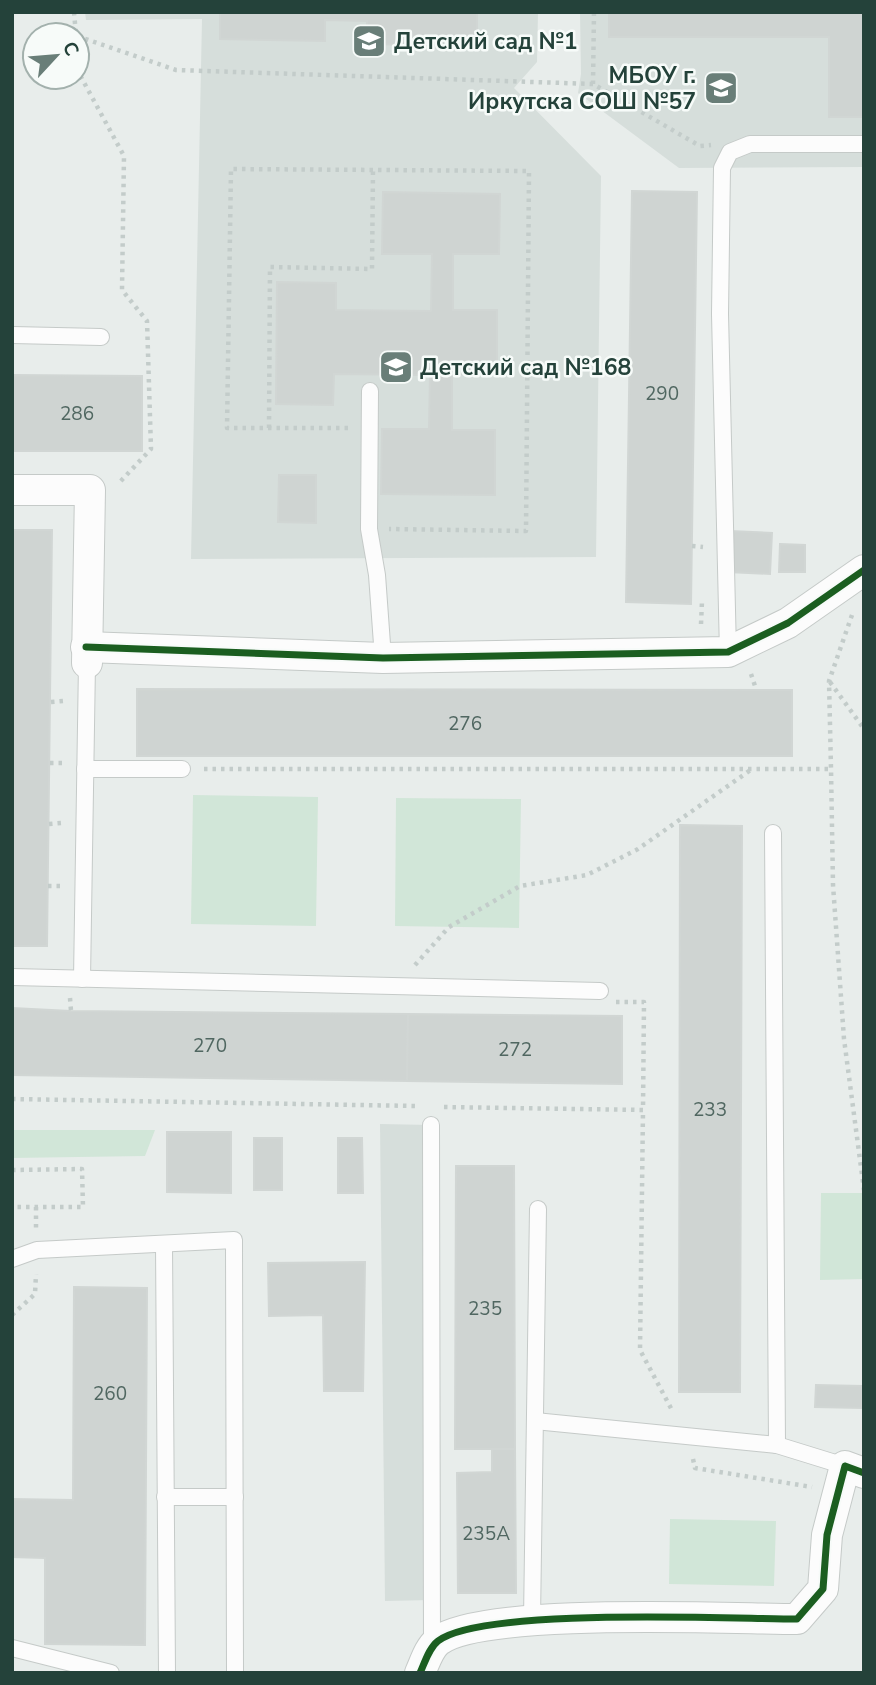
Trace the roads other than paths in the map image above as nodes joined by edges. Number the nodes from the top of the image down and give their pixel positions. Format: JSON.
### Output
{"nodes":[{"id":1,"x":864,"y":144,"type":"edge"},
{"id":2,"x":12,"y":335,"type":"edge"},
{"id":3,"x":101,"y":337,"type":"dead end"},
{"id":4,"x":370,"y":391,"type":"dead end"},
{"id":5,"x":12,"y":490,"type":"edge"},
{"id":6,"x":864,"y":570,"type":"edge"},
{"id":7,"x":714,"y":653,"type":"junction"},
{"id":8,"x":87,"y":655,"type":"junction"},
{"id":9,"x":383,"y":658,"type":"junction"},
{"id":10,"x":85,"y":769,"type":"junction"},
{"id":11,"x":182,"y":769,"type":"road end"},
{"id":12,"x":773,"y":833,"type":"dead end"},
{"id":13,"x":12,"y":977,"type":"edge"},
{"id":14,"x":82,"y":979,"type":"junction"},
{"id":15,"x":605,"y":996,"type":"road end"},
{"id":16,"x":431,"y":1125,"type":"dead end"},
{"id":17,"x":538,"y":1209,"type":"dead end"},
{"id":18,"x":164,"y":1244,"type":"junction"},
{"id":19,"x":12,"y":1259,"type":"edge"},
{"id":20,"x":535,"y":1421,"type":"junction"},
{"id":21,"x":777,"y":1444,"type":"junction"},
{"id":22,"x":849,"y":1477,"type":"edge"},
{"id":23,"x":165,"y":1497,"type":"junction"},
{"id":24,"x":235,"y":1497,"type":"junction"},
{"id":25,"x":532,"y":1619,"type":"junction"},
{"id":26,"x":12,"y":1648,"type":"edge"},
{"id":27,"x":426,"y":1660,"type":"edge"},
{"id":28,"x":111,"y":1673,"type":"edge"},
{"id":29,"x":167,"y":1673,"type":"edge"},
{"id":30,"x":235,"y":1673,"type":"edge"}],
"edges":[{"from":1,"to":7,"type":"lane"},
{"from":2,"to":3,"type":"lane"},
{"from":4,"to":9,"type":"lane"},
{"from":5,"to":8,"type":"street"},
{"from":6,"to":7,"type":"street"},
{"from":7,"to":9,"type":"street"},
{"from":8,"to":9,"type":"street"},
{"from":8,"to":10,"type":"lane"},
{"from":10,"to":11,"type":"lane"},
{"from":10,"to":14,"type":"lane"},
{"from":12,"to":21,"type":"lane"},
{"from":13,"to":14,"type":"lane"},
{"from":14,"to":15,"type":"lane"},
{"from":16,"to":27,"type":"lane"},
{"from":17,"to":20,"type":"lane"},
{"from":18,"to":19,"type":"lane"},
{"from":18,"to":23,"type":"lane"},
{"from":18,"to":24,"type":"lane"},
{"from":20,"to":21,"type":"lane"},
{"from":20,"to":25,"type":"lane"},
{"from":21,"to":22,"type":"lane"},
{"from":22,"to":25,"type":"street"},
{"from":23,"to":24,"type":"lane"},
{"from":23,"to":29,"type":"lane"},
{"from":24,"to":30,"type":"lane"},
{"from":25,"to":27,"type":"street"},
{"from":26,"to":28,"type":"lane"}]}
